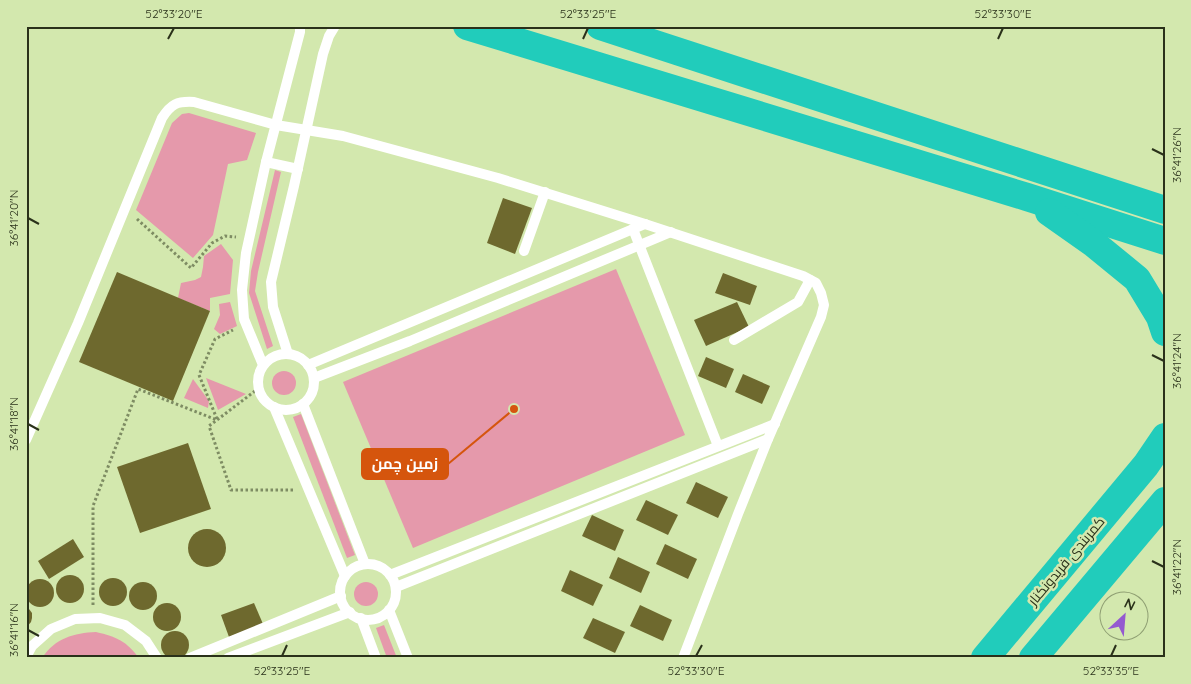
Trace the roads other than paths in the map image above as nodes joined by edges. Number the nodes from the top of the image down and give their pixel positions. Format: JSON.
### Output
{"nodes":[{"id":1,"x":300,"y":26,"type":"edge"},
{"id":2,"x":335,"y":26,"type":"edge"},
{"id":3,"x":467,"y":26,"type":"edge"},
{"id":4,"x":600,"y":26,"type":"edge"},
{"id":5,"x":276,"y":125,"type":"junction"},
{"id":6,"x":306,"y":130,"type":"junction"},
{"id":7,"x":266,"y":162,"type":"junction"},
{"id":8,"x":298,"y":169,"type":"junction"},
{"id":9,"x":545,"y":192,"type":"junction"},
{"id":10,"x":1027,"y":197,"type":"junction"},
{"id":11,"x":1165,"y":210,"type":"edge"},
{"id":12,"x":645,"y":224,"type":"junction"},
{"id":13,"x":633,"y":229,"type":"junction"},
{"id":14,"x":671,"y":232,"type":"junction"},
{"id":15,"x":1165,"y":241,"type":"edge"},
{"id":16,"x":639,"y":246,"type":"junction"},
{"id":17,"x":524,"y":251,"type":"dead end"},
{"id":18,"x":810,"y":280,"type":"junction"},
{"id":19,"x":486,"y":290,"type":"junction"},
{"id":20,"x":493,"y":306,"type":"junction"},
{"id":21,"x":403,"y":325,"type":"junction"},
{"id":22,"x":1165,"y":332,"type":"edge"},
{"id":23,"x":410,"y":340,"type":"junction"},
{"id":24,"x":734,"y":340,"type":"dead end"},
{"id":25,"x":288,"y":354,"type":"junction"},
{"id":26,"x":263,"y":365,"type":"junction"},
{"id":27,"x":308,"y":365,"type":"junction"},
{"id":28,"x":314,"y":378,"type":"junction"},
{"id":29,"x":303,"y":404,"type":"junction"},
{"id":30,"x":274,"y":406,"type":"junction"},
{"id":31,"x":1165,"y":415,"type":"edge"},
{"id":32,"x":775,"y":424,"type":"junction"},
{"id":33,"x":1165,"y":437,"type":"edge"},
{"id":34,"x":768,"y":439,"type":"junction"},
{"id":35,"x":26,"y":440,"type":"edge"},
{"id":36,"x":718,"y":446,"type":"junction"},
{"id":37,"x":1146,"y":465,"type":"junction"},
{"id":38,"x":1165,"y":500,"type":"edge"},
{"id":39,"x":560,"y":508,"type":"junction"},
{"id":40,"x":564,"y":520,"type":"junction"},
{"id":41,"x":458,"y":548,"type":"junction"},
{"id":42,"x":463,"y":560,"type":"junction"},
{"id":43,"x":365,"y":564,"type":"junction"},
{"id":44,"x":390,"y":575,"type":"junction"},
{"id":45,"x":345,"y":576,"type":"junction"},
{"id":46,"x":396,"y":587,"type":"junction"},
{"id":47,"x":341,"y":596,"type":"junction"},
{"id":48,"x":389,"y":610,"type":"junction"},
{"id":49,"x":350,"y":612,"type":"junction"},
{"id":50,"x":361,"y":618,"type":"junction"},
{"id":51,"x":26,"y":657,"type":"edge"},
{"id":52,"x":157,"y":658,"type":"edge"},
{"id":53,"x":190,"y":658,"type":"edge"},
{"id":54,"x":228,"y":658,"type":"edge"},
{"id":55,"x":376,"y":658,"type":"edge"},
{"id":56,"x":408,"y":658,"type":"edge"},
{"id":57,"x":683,"y":658,"type":"edge"},
{"id":58,"x":985,"y":658,"type":"edge"},
{"id":59,"x":1033,"y":658,"type":"edge"}],
"edges":[{"from":1,"to":5,"type":"lane"},
{"from":2,"to":6,"type":"lane"},
{"from":3,"to":10,"type":"highway"},
{"from":4,"to":11,"type":"highway"},
{"from":5,"to":6,"type":"lane"},
{"from":5,"to":7,"type":"lane"},
{"from":5,"to":35,"type":"lane"},
{"from":6,"to":8,"type":"lane"},
{"from":6,"to":9,"type":"lane"},
{"from":7,"to":8,"type":"lane"},
{"from":7,"to":26,"type":"lane"},
{"from":8,"to":25,"type":"lane"},
{"from":9,"to":12,"type":"lane"},
{"from":9,"to":17,"type":"lane"},
{"from":10,"to":15,"type":"highway"},
{"from":10,"to":22,"type":"highway"},
{"from":12,"to":13,"type":"lane"},
{"from":12,"to":14,"type":"lane"},
{"from":13,"to":16,"type":"lane"},
{"from":13,"to":19,"type":"lane"},
{"from":14,"to":16,"type":"lane"},
{"from":14,"to":18,"type":"lane"},
{"from":16,"to":20,"type":"lane"},
{"from":16,"to":36,"type":"lane"},
{"from":18,"to":24,"type":"lane"},
{"from":18,"to":32,"type":"lane"},
{"from":19,"to":20,"type":"lane"},
{"from":19,"to":21,"type":"lane"},
{"from":20,"to":23,"type":"lane"},
{"from":21,"to":23,"type":"lane"},
{"from":21,"to":27,"type":"lane"},
{"from":23,"to":28,"type":"lane"},
{"from":25,"to":26,"type":"lane"},
{"from":25,"to":27,"type":"lane"},
{"from":26,"to":30,"type":"lane"},
{"from":27,"to":28,"type":"lane"},
{"from":28,"to":29,"type":"lane"},
{"from":29,"to":30,"type":"lane"},
{"from":29,"to":43,"type":"lane"},
{"from":30,"to":45,"type":"lane"},
{"from":31,"to":37,"type":"highway"},
{"from":32,"to":34,"type":"lane"},
{"from":32,"to":36,"type":"lane"},
{"from":33,"to":37,"type":"highway"},
{"from":34,"to":40,"type":"lane"},
{"from":34,"to":57,"type":"lane"},
{"from":36,"to":39,"type":"lane"},
{"from":37,"to":58,"type":"highway","name":"کمربندی فریدونکنار"},
{"from":38,"to":59,"type":"highway"},
{"from":39,"to":40,"type":"lane"},
{"from":39,"to":41,"type":"lane"},
{"from":40,"to":42,"type":"lane"},
{"from":41,"to":42,"type":"lane"},
{"from":41,"to":44,"type":"lane"},
{"from":42,"to":46,"type":"lane"},
{"from":43,"to":44,"type":"lane"},
{"from":43,"to":45,"type":"lane"},
{"from":44,"to":46,"type":"lane"},
{"from":45,"to":47,"type":"lane"},
{"from":46,"to":48,"type":"lane"},
{"from":47,"to":49,"type":"lane"},
{"from":47,"to":53,"type":"lane"},
{"from":48,"to":50,"type":"lane"},
{"from":48,"to":56,"type":"lane"},
{"from":49,"to":50,"type":"lane"},
{"from":49,"to":54,"type":"lane"},
{"from":50,"to":55,"type":"lane"},
{"from":51,"to":52,"type":"lane"}]}
